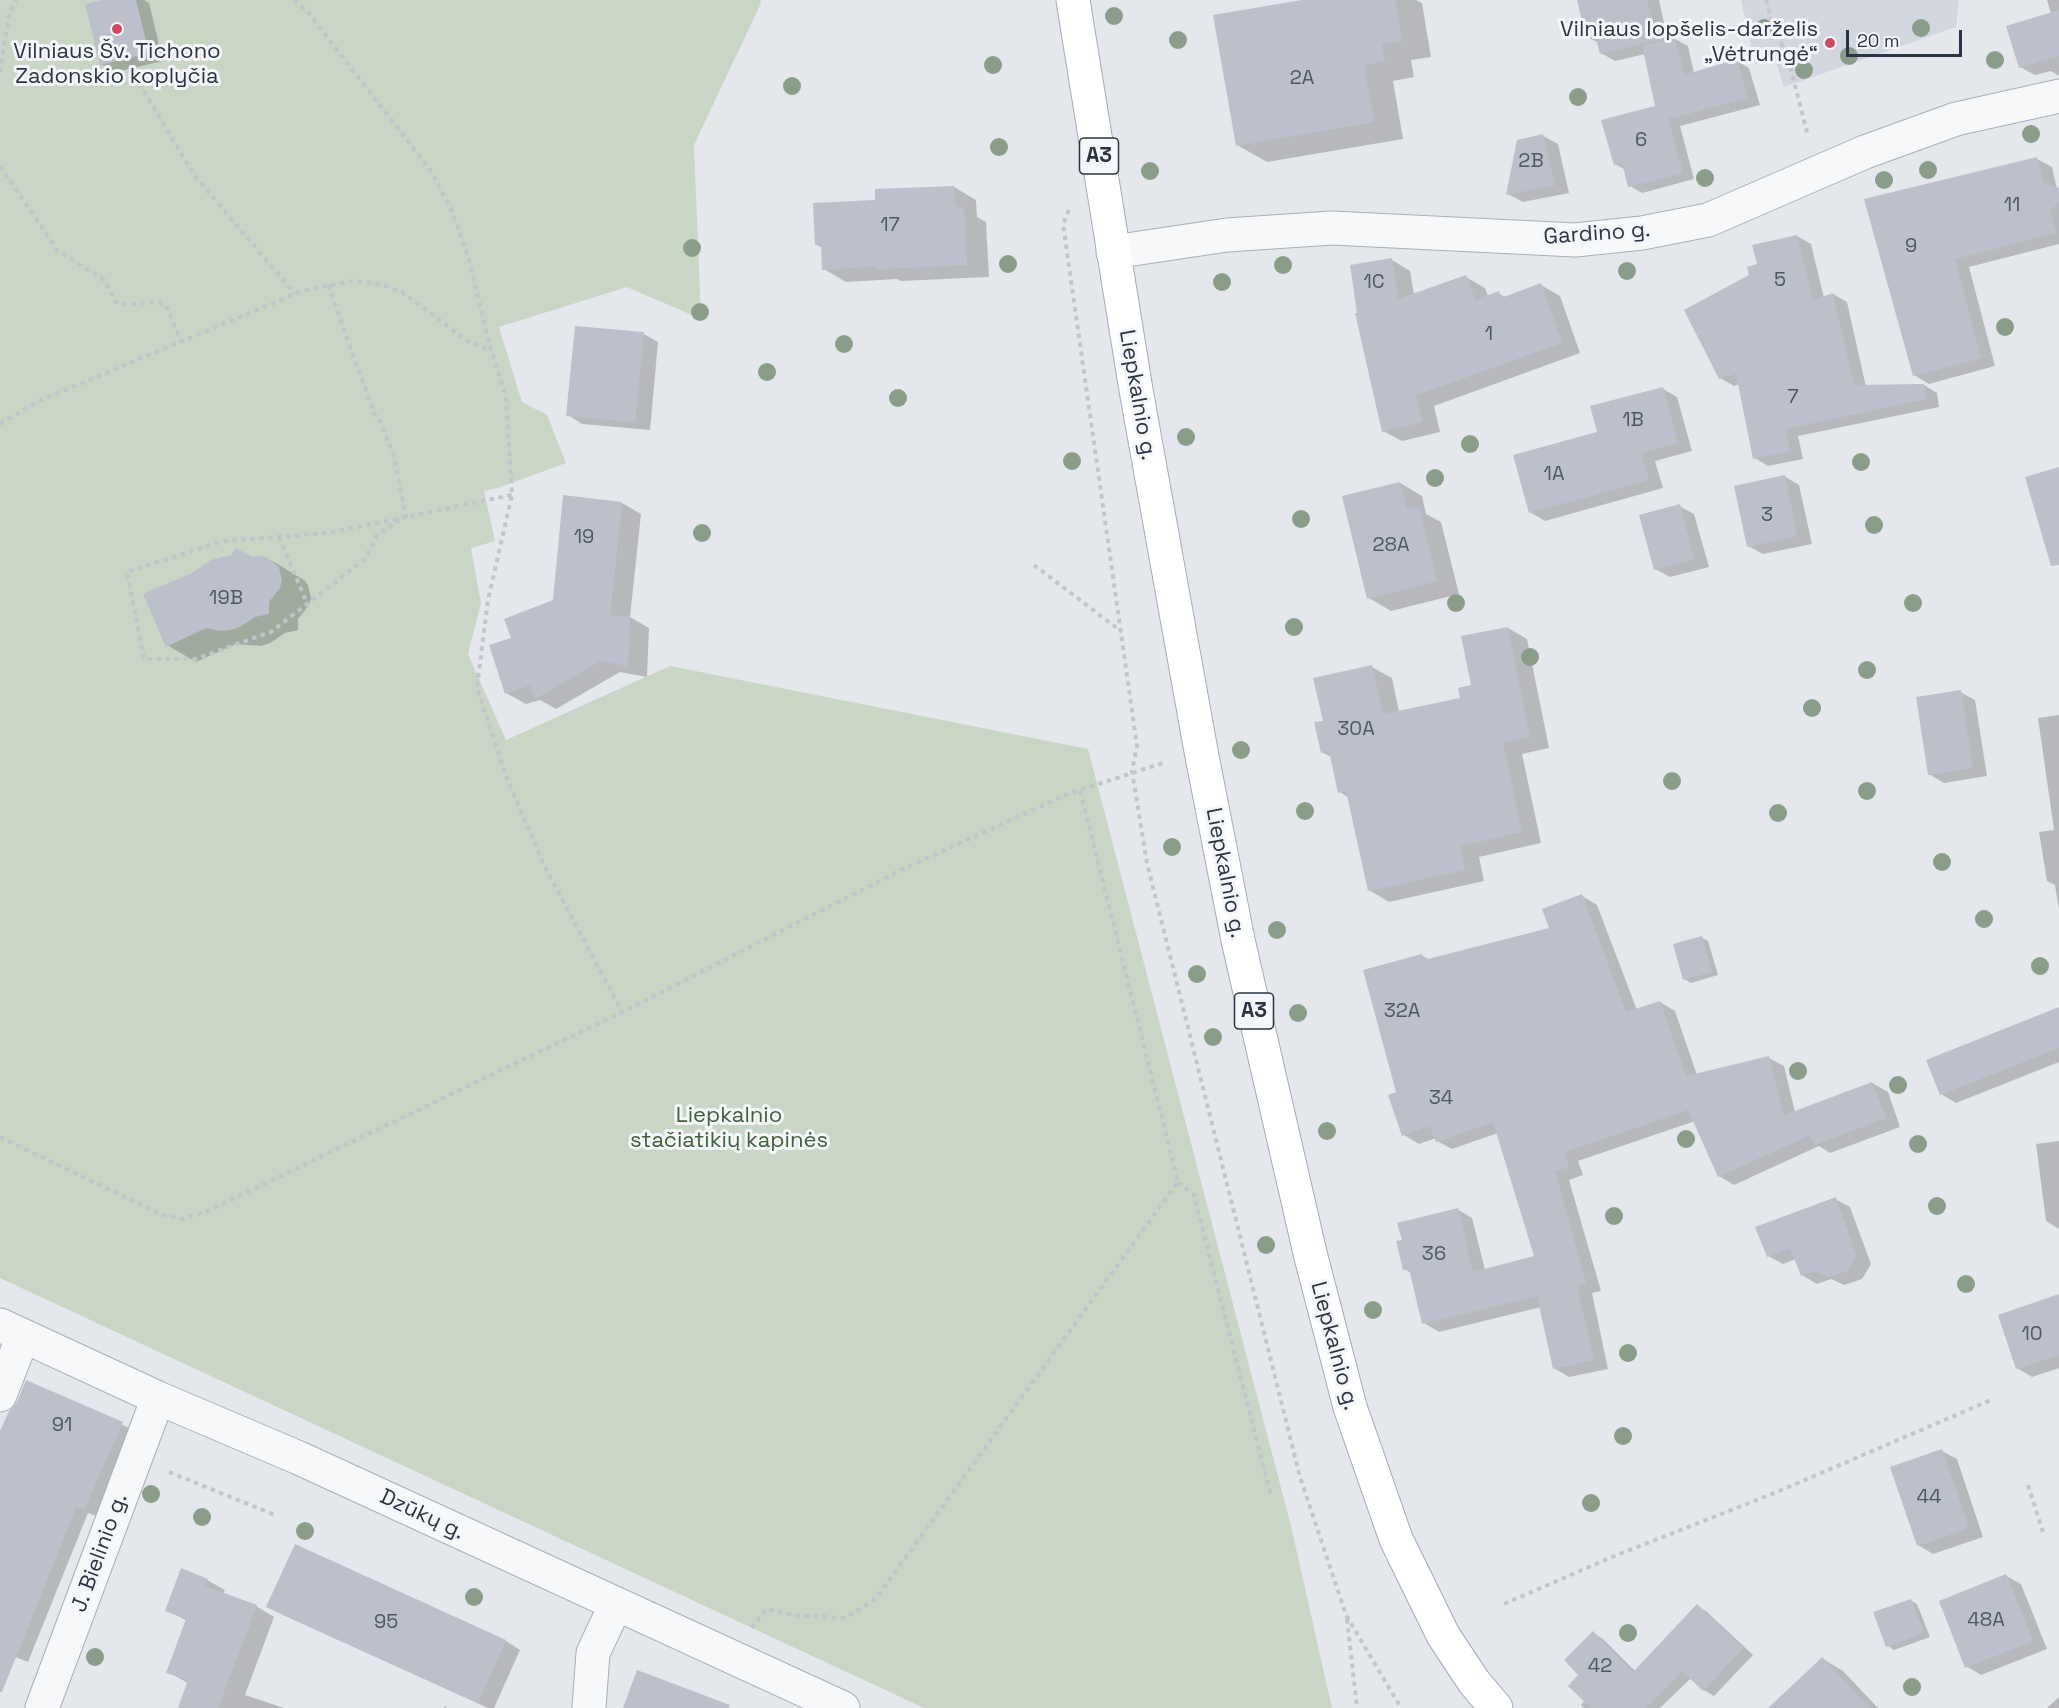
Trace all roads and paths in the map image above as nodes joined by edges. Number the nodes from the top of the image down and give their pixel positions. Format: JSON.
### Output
{"nodes":[{"id":1,"x":16,"y":0,"type":"edge"},
{"id":2,"x":294,"y":0,"type":"edge"},
{"id":3,"x":1073,"y":0,"type":"edge"},
{"id":4,"x":1766,"y":0,"type":"edge"},
{"id":5,"x":130,"y":68,"type":"dead end"},
{"id":6,"x":0,"y":72,"type":"edge"},
{"id":7,"x":2059,"y":96,"type":"edge"},
{"id":8,"x":0,"y":166,"type":"edge"},
{"id":9,"x":1817,"y":173,"type":"junction"},
{"id":10,"x":1064,"y":224,"type":"dead end"},
{"id":11,"x":1113,"y":252,"type":"junction"},
{"id":12,"x":329,"y":285,"type":"junction"},
{"id":13,"x":296,"y":294,"type":"junction"},
{"id":14,"x":181,"y":342,"type":"junction"},
{"id":15,"x":491,"y":350,"type":"junction"},
{"id":16,"x":0,"y":424,"type":"edge"},
{"id":17,"x":512,"y":495,"type":"junction"},
{"id":18,"x":406,"y":516,"type":"junction"},
{"id":19,"x":279,"y":537,"type":"junction"},
{"id":20,"x":1034,"y":565,"type":"dead end"},
{"id":21,"x":307,"y":603,"type":"junction"},
{"id":22,"x":1122,"y":632,"type":"junction"},
{"id":23,"x":1201,"y":752,"type":"junction"},
{"id":24,"x":1132,"y":771,"type":"junction"},
{"id":25,"x":1080,"y":790,"type":"junction"},
{"id":26,"x":622,"y":1012,"type":"junction"},
{"id":27,"x":0,"y":1137,"type":"edge"},
{"id":28,"x":1178,"y":1182,"type":"junction"},
{"id":29,"x":11,"y":1331,"type":"edge"},
{"id":30,"x":0,"y":1395,"type":"edge"},
{"id":31,"x":158,"y":1398,"type":"junction"},
{"id":32,"x":1991,"y":1400,"type":"dead end"},
{"id":33,"x":135,"y":1458,"type":"junction"},
{"id":34,"x":2028,"y":1485,"type":"dead end"},
{"id":35,"x":1271,"y":1496,"type":"dead end"},
{"id":36,"x":275,"y":1515,"type":"dead end"},
{"id":37,"x":2043,"y":1532,"type":"dead end"},
{"id":38,"x":616,"y":1604,"type":"junction"},
{"id":39,"x":1504,"y":1604,"type":"dead end"},
{"id":40,"x":1346,"y":1615,"type":"junction"},
{"id":41,"x":744,"y":1663,"type":"junction"},
{"id":42,"x":42,"y":1708,"type":"edge"},
{"id":43,"x":589,"y":1708,"type":"edge"},
{"id":44,"x":843,"y":1708,"type":"edge"},
{"id":45,"x":1357,"y":1708,"type":"edge"},
{"id":46,"x":1401,"y":1708,"type":"edge"},
{"id":47,"x":1496,"y":1708,"type":"edge"}],
"edges":[{"from":1,"to":6,"type":"path"},
{"from":2,"to":15,"type":"path"},
{"from":3,"to":11,"type":"main road","name":"Liepkalnio g.","number":"A3"},
{"from":4,"to":9,"type":"path"},
{"from":5,"to":13,"type":"path"},
{"from":7,"to":9,"type":"street","name":"Gardino g."},
{"from":8,"to":14,"type":"path"},
{"from":9,"to":11,"type":"street","name":"Gardino g."},
{"from":10,"to":22,"type":"path"},
{"from":11,"to":23,"type":"main road","name":"Liepkalnio g.","number":"A3"},
{"from":12,"to":13,"type":"path"},
{"from":12,"to":15,"type":"path"},
{"from":12,"to":18,"type":"path"},
{"from":13,"to":14,"type":"path"},
{"from":14,"to":16,"type":"path"},
{"from":15,"to":17,"type":"path"},
{"from":17,"to":18,"type":"path"},
{"from":17,"to":26,"type":"path"},
{"from":18,"to":19,"type":"path"},
{"from":18,"to":21,"type":"path"},
{"from":19,"to":21,"type":"path"},
{"from":19,"to":21,"type":"path"},
{"from":20,"to":22,"type":"path"},
{"from":22,"to":24,"type":"path"},
{"from":23,"to":24,"type":"path"},
{"from":23,"to":47,"type":"main road","name":"Liepkalnio g.","number":"A3"},
{"from":24,"to":25,"type":"path"},
{"from":24,"to":40,"type":"path"},
{"from":25,"to":26,"type":"path"},
{"from":25,"to":28,"type":"path"},
{"from":26,"to":27,"type":"path"},
{"from":28,"to":35,"type":"path"},
{"from":28,"to":41,"type":"path"},
{"from":29,"to":30,"type":"street"},
{"from":29,"to":31,"type":"street","name":"Dzūkų g."},
{"from":31,"to":33,"type":"street","name":"J. Bielinio g."},
{"from":31,"to":38,"type":"street","name":"Dzūkų g."},
{"from":32,"to":39,"type":"path"},
{"from":33,"to":36,"type":"path"},
{"from":33,"to":42,"type":"street","name":"J. Bielinio g."},
{"from":34,"to":37,"type":"path"},
{"from":38,"to":41,"type":"street","name":"Dzūkų g."},
{"from":38,"to":43,"type":"street"},
{"from":40,"to":45,"type":"path"},
{"from":40,"to":46,"type":"path"},
{"from":41,"to":44,"type":"street","name":"Dzūkų g."}]}
